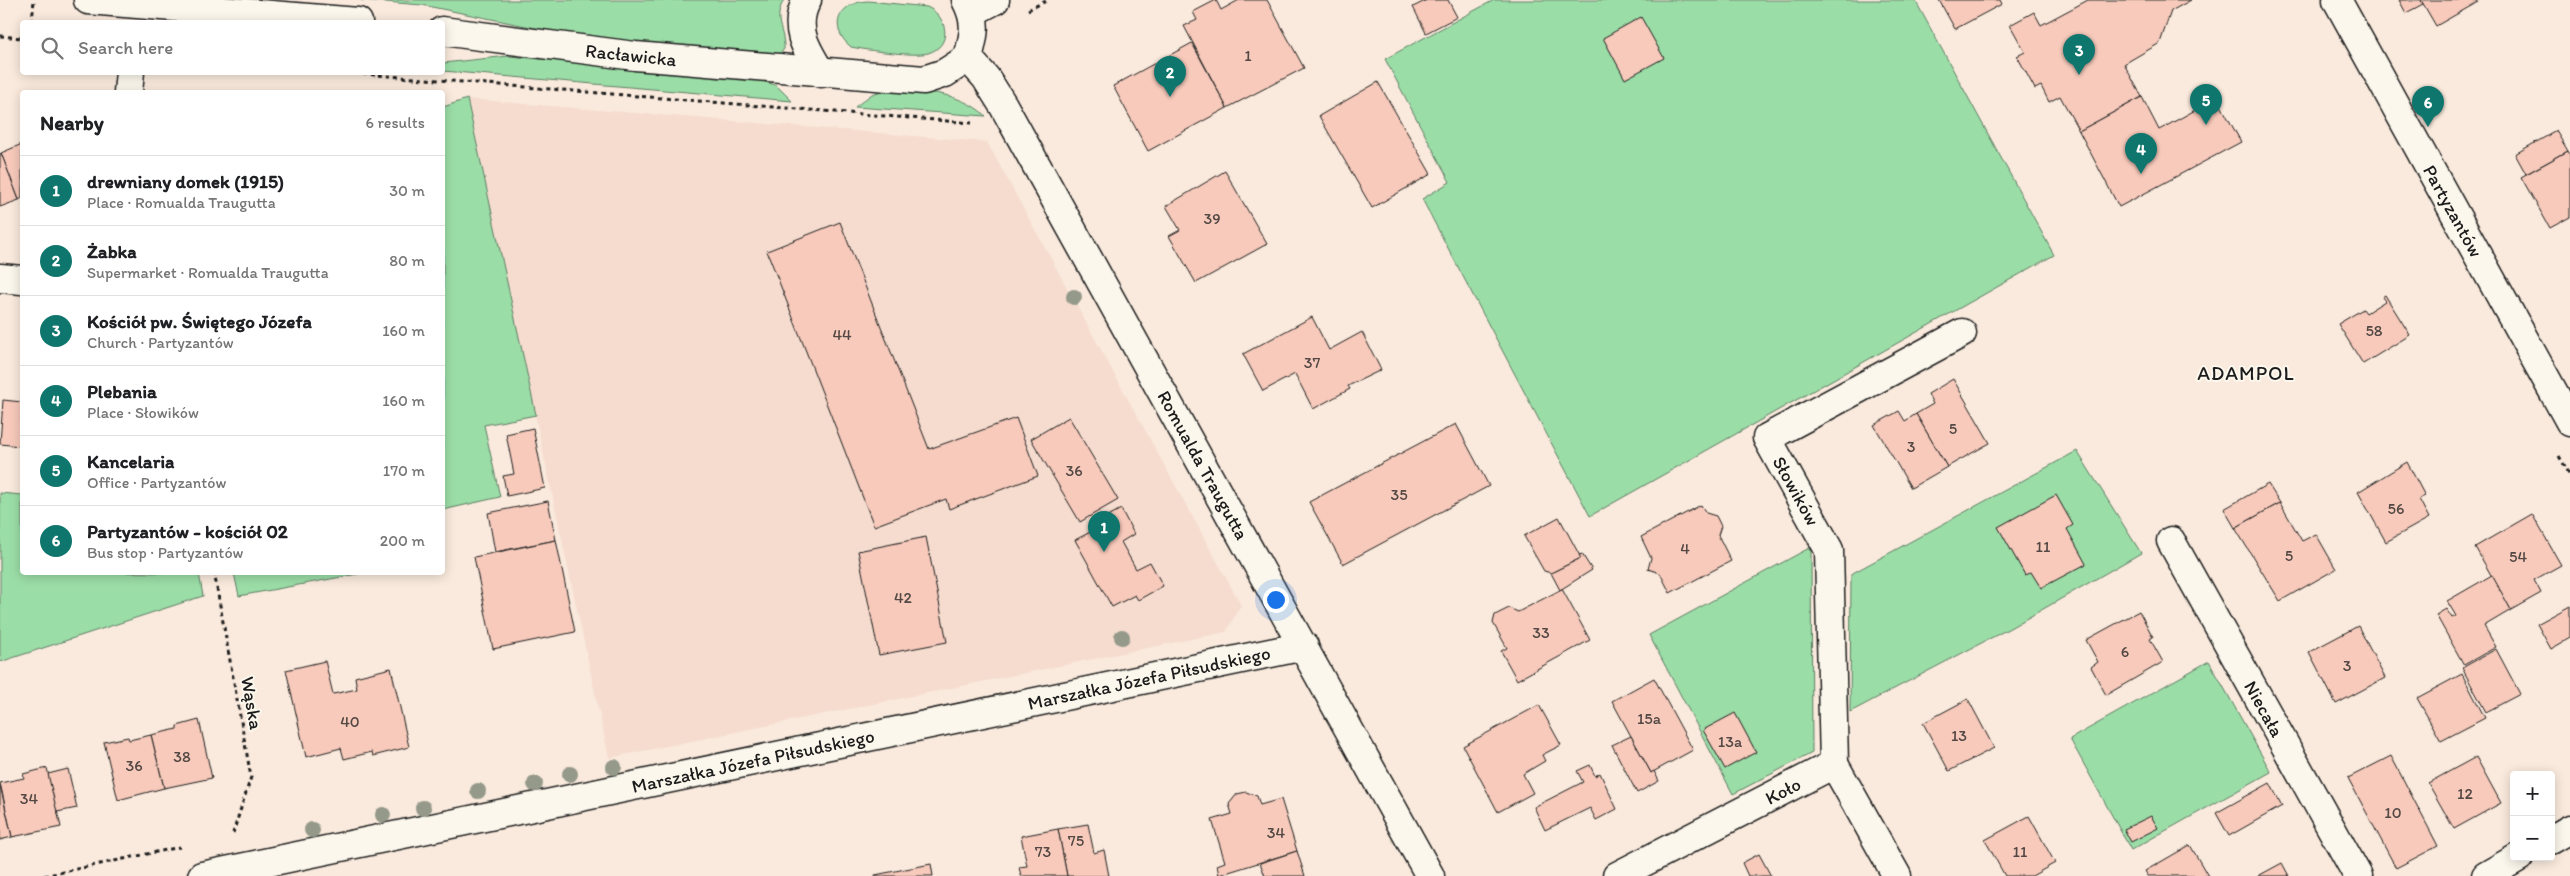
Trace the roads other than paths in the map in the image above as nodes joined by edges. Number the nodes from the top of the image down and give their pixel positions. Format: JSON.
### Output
{"nodes":[{"id":1,"x":88,"y":0,"type":"edge"},
{"id":2,"x":807,"y":0,"type":"edge"},
{"id":3,"x":2337,"y":0,"type":"edge"},
{"id":4,"x":978,"y":4,"type":"edge"},
{"id":5,"x":135,"y":9,"type":"edge"},
{"id":6,"x":324,"y":20,"type":"edge"},
{"id":7,"x":445,"y":31,"type":"edge"},
{"id":8,"x":968,"y":58,"type":"junction"},
{"id":9,"x":821,"y":73,"type":"junction"},
{"id":10,"x":130,"y":75,"type":"edge"},
{"id":11,"x":128,"y":90,"type":"edge"},
{"id":12,"x":0,"y":278,"type":"edge"},
{"id":13,"x":20,"y":280,"type":"edge"},
{"id":14,"x":1962,"y":332,"type":"dead end"},
{"id":15,"x":2570,"y":422,"type":"edge"},
{"id":16,"x":2171,"y":542,"type":"dead end"},
{"id":17,"x":1304,"y":646,"type":"junction"},
{"id":18,"x":1834,"y":764,"type":"junction"},
{"id":19,"x":2570,"y":829,"type":"edge"},
{"id":20,"x":2555,"y":838,"type":"edge"},
{"id":21,"x":2512,"y":861,"type":"edge"},
{"id":22,"x":202,"y":876,"type":"edge"},
{"id":23,"x":1430,"y":876,"type":"edge"},
{"id":24,"x":1617,"y":876,"type":"edge"},
{"id":25,"x":1897,"y":876,"type":"edge"},
{"id":26,"x":2358,"y":876,"type":"edge"},
{"id":27,"x":2486,"y":876,"type":"edge"}],
"edges":[{"from":1,"to":5,"type":"street"},
{"from":2,"to":9,"type":"street"},
{"from":3,"to":15,"type":"street","name":"Partyzantów"},
{"from":4,"to":8,"type":"street"},
{"from":5,"to":6,"type":"street"},
{"from":7,"to":9,"type":"street","name":"Racławicka"},
{"from":8,"to":9,"type":"street","name":"Racławicka"},
{"from":8,"to":17,"type":"street","name":"Romualda Traugutta"},
{"from":10,"to":11,"type":"street"},
{"from":12,"to":13,"type":"street"},
{"from":14,"to":18,"type":"street","name":"Słowików"},
{"from":16,"to":26,"type":"street","name":"Niecała"},
{"from":17,"to":22,"type":"street","name":"Marszałka Józefa Piłsudskiego"},
{"from":17,"to":23,"type":"street","name":"Romualda Traugutta"},
{"from":18,"to":24,"type":"street","name":"Koło"},
{"from":18,"to":25,"type":"street"},
{"from":19,"to":20,"type":"street"},
{"from":21,"to":27,"type":"street"}]}
